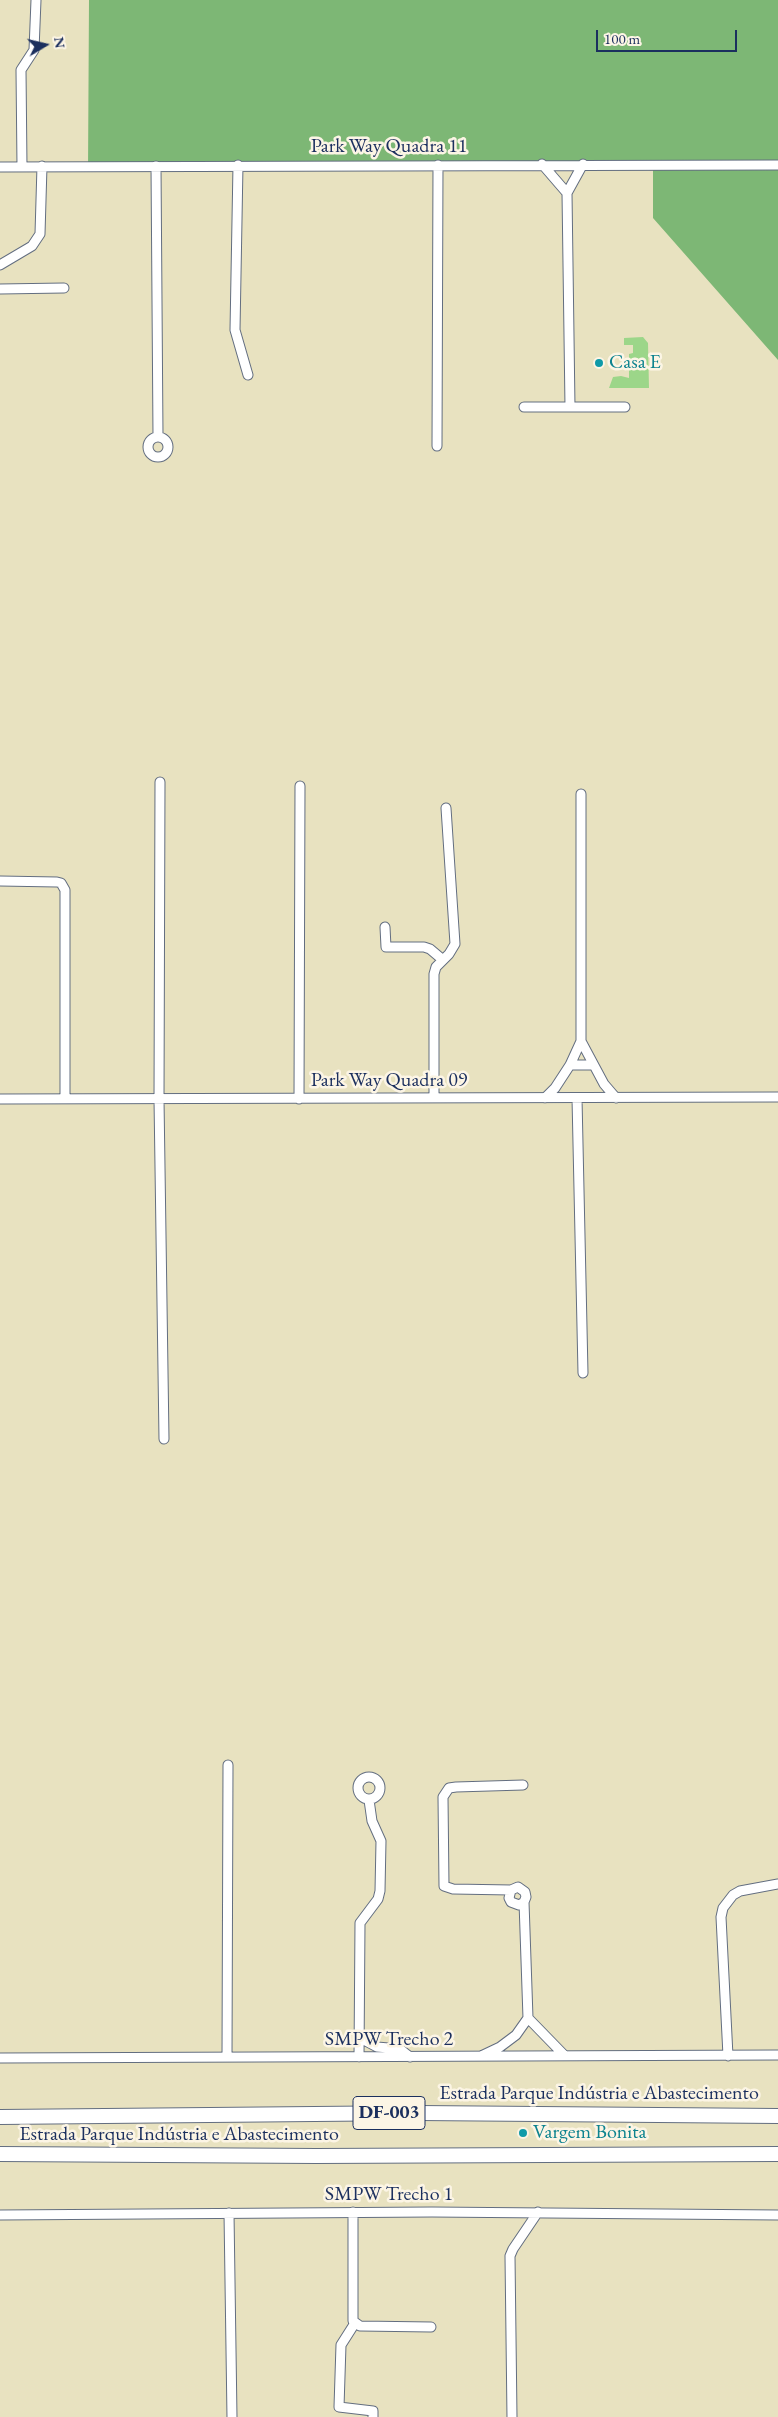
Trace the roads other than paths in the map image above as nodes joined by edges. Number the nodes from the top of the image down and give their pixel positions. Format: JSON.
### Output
{"nodes":[{"id":1,"x":35,"y":1,"type":"edge"},
{"id":2,"x":542,"y":164,"type":"junction"},
{"id":3,"x":583,"y":164,"type":"junction"},
{"id":4,"x":238,"y":165,"type":"junction"},
{"id":5,"x":438,"y":165,"type":"junction"},
{"id":6,"x":778,"y":165,"type":"edge"},
{"id":7,"x":22,"y":166,"type":"junction"},
{"id":8,"x":42,"y":166,"type":"junction"},
{"id":9,"x":156,"y":166,"type":"junction"},
{"id":10,"x":0,"y":167,"type":"edge"},
{"id":11,"x":566,"y":193,"type":"junction"},
{"id":12,"x":0,"y":265,"type":"edge"},
{"id":13,"x":64,"y":288,"type":"dead end"},
{"id":14,"x":0,"y":289,"type":"edge"},
{"id":15,"x":248,"y":375,"type":"dead end"},
{"id":16,"x":524,"y":407,"type":"dead end"},
{"id":17,"x":570,"y":407,"type":"junction"},
{"id":18,"x":625,"y":407,"type":"dead end"},
{"id":19,"x":158,"y":436,"type":"dead end"},
{"id":20,"x":437,"y":446,"type":"dead end"},
{"id":21,"x":160,"y":782,"type":"dead end"},
{"id":22,"x":300,"y":786,"type":"dead end"},
{"id":23,"x":581,"y":794,"type":"dead end"},
{"id":24,"x":446,"y":808,"type":"dead end"},
{"id":25,"x":0,"y":881,"type":"edge"},
{"id":26,"x":385,"y":927,"type":"dead end"},
{"id":27,"x":443,"y":960,"type":"junction"},
{"id":28,"x":581,"y":1041,"type":"junction"},
{"id":29,"x":570,"y":1065,"type":"junction"},
{"id":30,"x":592,"y":1065,"type":"junction"},
{"id":31,"x":778,"y":1097,"type":"edge"},
{"id":32,"x":434,"y":1098,"type":"junction"},
{"id":33,"x":545,"y":1098,"type":"junction"},
{"id":34,"x":577,"y":1098,"type":"junction"},
{"id":35,"x":616,"y":1098,"type":"junction"},
{"id":36,"x":0,"y":1099,"type":"edge"},
{"id":37,"x":65,"y":1099,"type":"junction"},
{"id":38,"x":159,"y":1099,"type":"junction"},
{"id":39,"x":299,"y":1099,"type":"junction"},
{"id":40,"x":583,"y":1373,"type":"dead end"},
{"id":41,"x":164,"y":1439,"type":"dead end"},
{"id":42,"x":228,"y":1765,"type":"dead end"},
{"id":43,"x":523,"y":1785,"type":"dead end"},
{"id":44,"x":369,"y":1800,"type":"dead end"},
{"id":45,"x":778,"y":1884,"type":"edge"},
{"id":46,"x":528,"y":2018,"type":"junction"},
{"id":47,"x":360,"y":2038,"type":"junction"},
{"id":48,"x":778,"y":2055,"type":"edge"},
{"id":49,"x":565,"y":2056,"type":"junction"},
{"id":50,"x":728,"y":2056,"type":"junction"},
{"id":51,"x":359,"y":2057,"type":"junction"},
{"id":52,"x":410,"y":2057,"type":"junction"},
{"id":53,"x":478,"y":2057,"type":"junction"},
{"id":54,"x":0,"y":2058,"type":"edge"},
{"id":55,"x":227,"y":2058,"type":"junction"},
{"id":56,"x":778,"y":2116,"type":"edge"},
{"id":57,"x":0,"y":2117,"type":"edge"},
{"id":58,"x":0,"y":2154,"type":"edge"},
{"id":59,"x":778,"y":2154,"type":"edge"},
{"id":60,"x":353,"y":2212,"type":"junction"},
{"id":61,"x":538,"y":2212,"type":"junction"},
{"id":62,"x":229,"y":2213,"type":"junction"},
{"id":63,"x":0,"y":2215,"type":"edge"},
{"id":64,"x":778,"y":2215,"type":"edge"},
{"id":65,"x":355,"y":2323,"type":"junction"},
{"id":66,"x":431,"y":2327,"type":"dead end"},
{"id":67,"x":232,"y":2417,"type":"edge"},
{"id":68,"x":373,"y":2417,"type":"edge"},
{"id":69,"x":512,"y":2417,"type":"edge"}],
"edges":[{"from":1,"to":7,"type":"street"},
{"from":2,"to":3,"type":"street","name":"Park Way Quadra 11"},
{"from":2,"to":5,"type":"street","name":"Park Way Quadra 11"},
{"from":2,"to":11,"type":"street"},
{"from":3,"to":6,"type":"street","name":"Park Way Quadra 11"},
{"from":3,"to":11,"type":"street"},
{"from":4,"to":5,"type":"street","name":"Park Way Quadra 11"},
{"from":4,"to":9,"type":"street","name":"Park Way Quadra 11"},
{"from":4,"to":15,"type":"street"},
{"from":5,"to":20,"type":"street"},
{"from":7,"to":8,"type":"street","name":"Park Way Quadra 11"},
{"from":7,"to":10,"type":"street","name":"Park Way Quadra 11"},
{"from":8,"to":9,"type":"street","name":"Park Way Quadra 11"},
{"from":8,"to":12,"type":"street"},
{"from":9,"to":19,"type":"street"},
{"from":11,"to":17,"type":"street"},
{"from":13,"to":14,"type":"street"},
{"from":16,"to":17,"type":"street"},
{"from":17,"to":18,"type":"street"},
{"from":21,"to":38,"type":"street"},
{"from":22,"to":39,"type":"street"},
{"from":23,"to":28,"type":"street"},
{"from":24,"to":27,"type":"street"},
{"from":25,"to":37,"type":"street"},
{"from":26,"to":27,"type":"street"},
{"from":27,"to":32,"type":"street"},
{"from":28,"to":29,"type":"street"},
{"from":28,"to":30,"type":"street"},
{"from":29,"to":30,"type":"street"},
{"from":29,"to":33,"type":"street"},
{"from":30,"to":35,"type":"street"},
{"from":31,"to":35,"type":"street","name":"Park Way Quadra 09"},
{"from":32,"to":33,"type":"street","name":"Park Way Quadra 09"},
{"from":32,"to":39,"type":"street","name":"Park Way Quadra 09"},
{"from":33,"to":34,"type":"street","name":"Park Way Quadra 09"},
{"from":34,"to":35,"type":"street","name":"Park Way Quadra 09"},
{"from":34,"to":40,"type":"street"},
{"from":36,"to":37,"type":"street","name":"Park Way Quadra 09"},
{"from":37,"to":38,"type":"street","name":"Park Way Quadra 09"},
{"from":38,"to":39,"type":"street","name":"Park Way Quadra 09"},
{"from":38,"to":41,"type":"street"},
{"from":42,"to":55,"type":"street"},
{"from":43,"to":46,"type":"street"},
{"from":44,"to":47,"type":"street"},
{"from":45,"to":50,"type":"street"},
{"from":46,"to":49,"type":"street"},
{"from":46,"to":53,"type":"street"},
{"from":47,"to":51,"type":"street"},
{"from":47,"to":52,"type":"street"},
{"from":48,"to":50,"type":"street","name":"SMPW Trecho 2"},
{"from":49,"to":50,"type":"street","name":"SMPW Trecho 2"},
{"from":49,"to":53,"type":"street","name":"SMPW Trecho 2"},
{"from":51,"to":52,"type":"street","name":"SMPW Trecho 2"},
{"from":51,"to":55,"type":"street","name":"SMPW Trecho 2"},
{"from":52,"to":53,"type":"street","name":"SMPW Trecho 2"},
{"from":54,"to":55,"type":"street","name":"SMPW Trecho 2"},
{"from":56,"to":57,"type":"highway","name":"Estrada Parque Indústria e Abastecimento","number":"DF-003"},
{"from":58,"to":59,"type":"highway","name":"Estrada Parque Indústria e Abastecimento","number":"DF-003"},
{"from":60,"to":61,"type":"street","name":"SMPW Trecho 1"},
{"from":60,"to":62,"type":"street","name":"SMPW Trecho 1"},
{"from":60,"to":65,"type":"street"},
{"from":61,"to":64,"type":"street","name":"SMPW Trecho 1"},
{"from":61,"to":69,"type":"street"},
{"from":62,"to":63,"type":"street","name":"SMPW Trecho 1"},
{"from":62,"to":67,"type":"street"},
{"from":65,"to":66,"type":"street"},
{"from":65,"to":68,"type":"street"}]}
